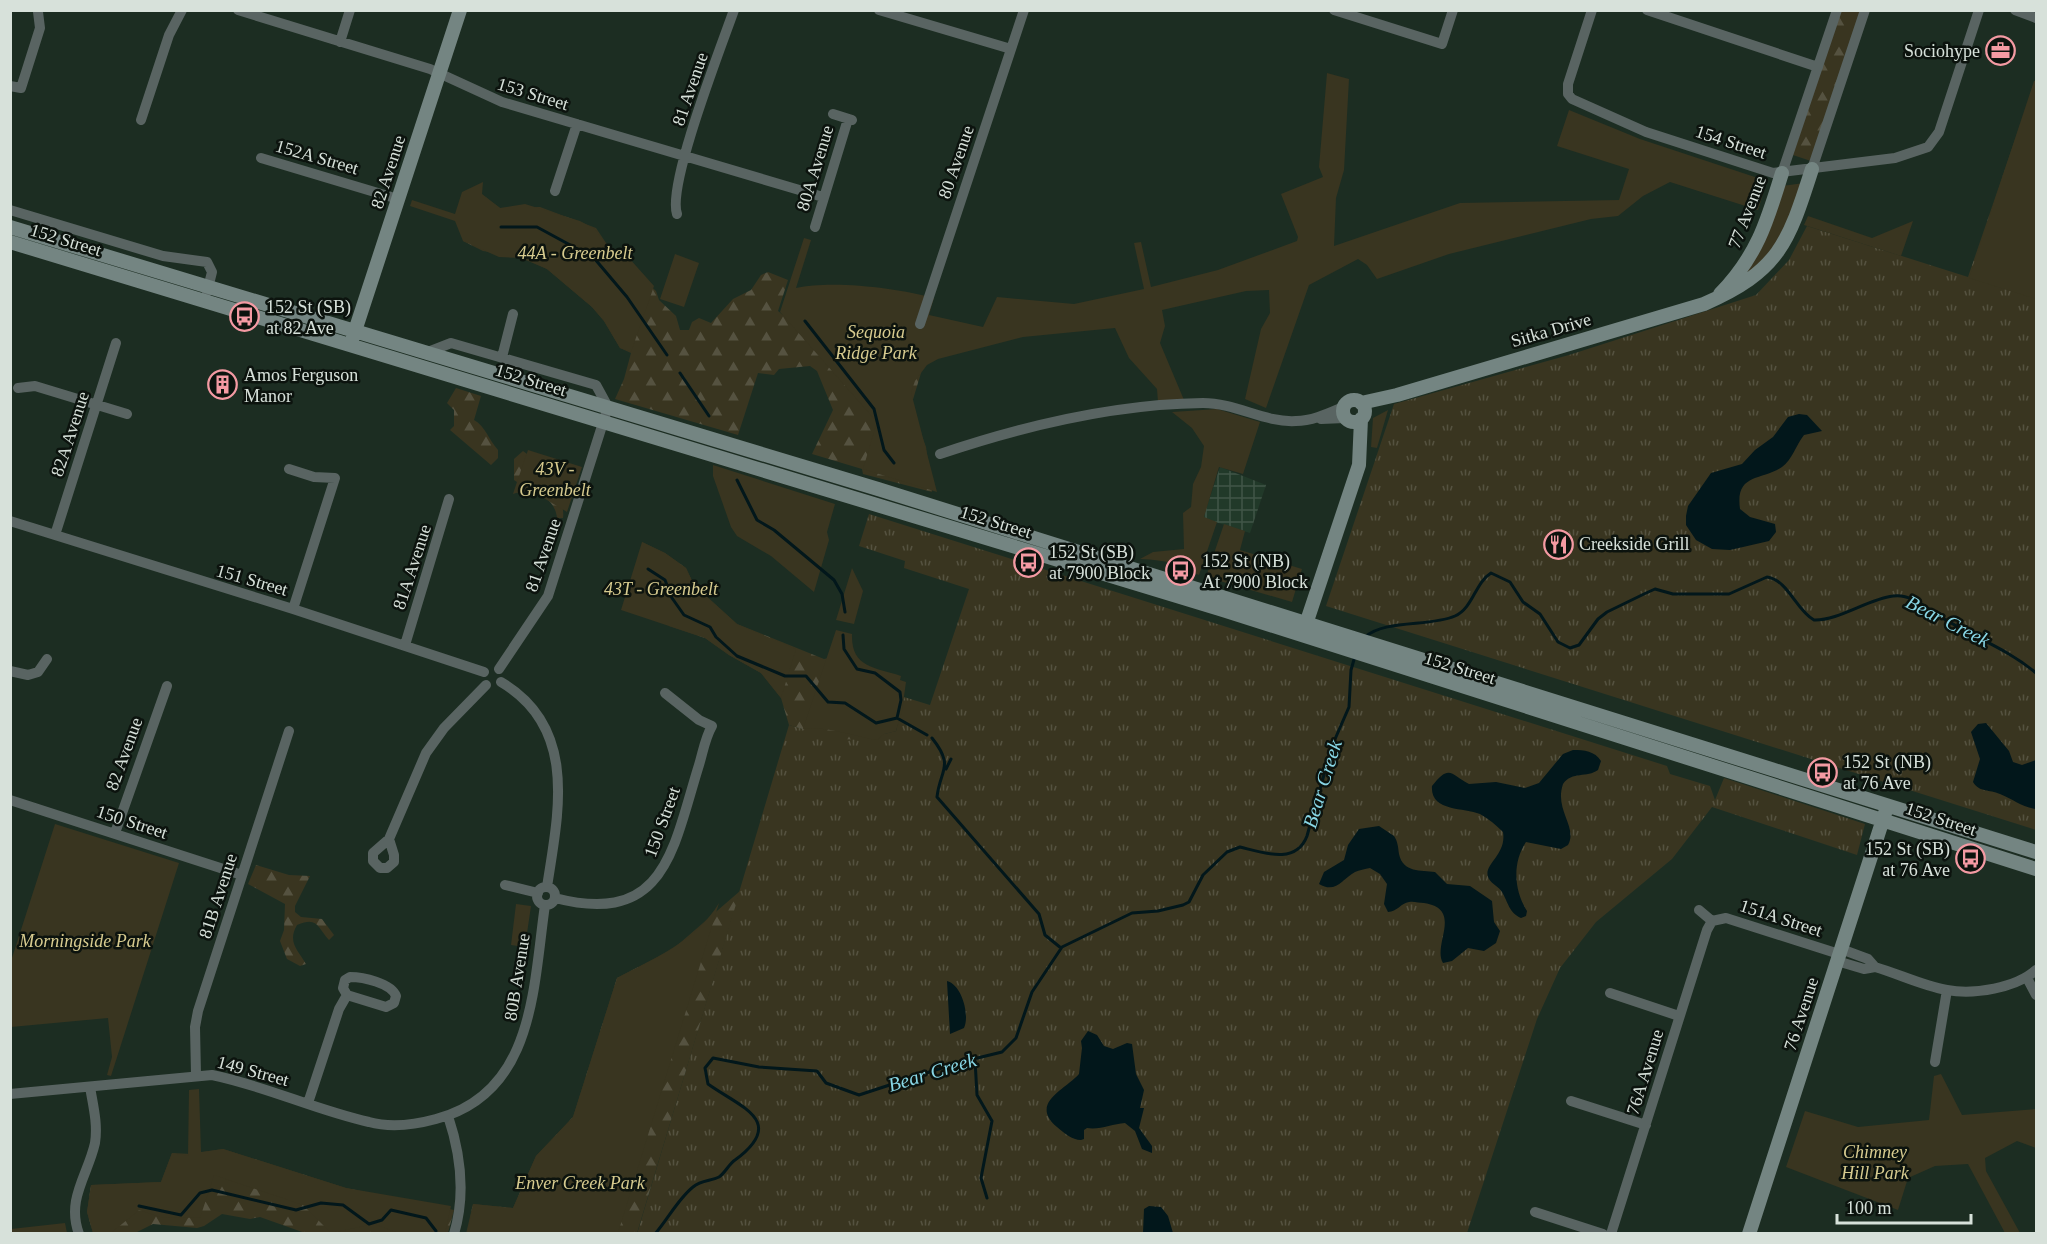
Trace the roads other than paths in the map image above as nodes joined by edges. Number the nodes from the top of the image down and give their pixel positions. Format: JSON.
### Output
{"nodes":[{"id":1,"x":182,"y":10,"type":"edge"},
{"id":2,"x":238,"y":10,"type":"edge"},
{"id":3,"x":350,"y":10,"type":"edge"},
{"id":4,"x":460,"y":10,"type":"edge"},
{"id":5,"x":734,"y":10,"type":"edge"},
{"id":6,"x":1024,"y":10,"type":"edge"},
{"id":7,"x":1334,"y":10,"type":"edge"},
{"id":8,"x":1453,"y":10,"type":"edge"},
{"id":9,"x":1592,"y":10,"type":"edge"},
{"id":10,"x":1647,"y":10,"type":"edge"},
{"id":11,"x":1837,"y":10,"type":"edge"},
{"id":12,"x":1864,"y":10,"type":"edge"},
{"id":13,"x":1979,"y":10,"type":"edge"},
{"id":14,"x":2015,"y":10,"type":"edge"},
{"id":15,"x":38,"y":12,"type":"edge"},
{"id":16,"x":887,"y":12,"type":"edge"},
{"id":17,"x":2037,"y":18,"type":"edge"},
{"id":18,"x":340,"y":42,"type":"junction"},
{"id":19,"x":1011,"y":50,"type":"junction"},
{"id":20,"x":1818,"y":67,"type":"junction"},
{"id":21,"x":439,"y":74,"type":"junction"},
{"id":22,"x":16,"y":87,"type":"edge"},
{"id":23,"x":833,"y":114,"type":"dead end"},
{"id":24,"x":141,"y":120,"type":"dead end"},
{"id":25,"x":577,"y":124,"type":"junction"},
{"id":26,"x":686,"y":155,"type":"junction"},
{"id":27,"x":261,"y":158,"type":"dead end"},
{"id":28,"x":1812,"y":169,"type":"junction"},
{"id":29,"x":1782,"y":173,"type":"junction"},
{"id":30,"x":555,"y":191,"type":"dead end"},
{"id":31,"x":823,"y":197,"type":"junction"},
{"id":32,"x":398,"y":199,"type":"junction"},
{"id":33,"x":10,"y":210,"type":"edge"},
{"id":34,"x":676,"y":214,"type":"dead end"},
{"id":35,"x":10,"y":227,"type":"edge"},
{"id":36,"x":815,"y":228,"type":"dead end"},
{"id":37,"x":10,"y":242,"type":"edge"},
{"id":38,"x":207,"y":294,"type":"junction"},
{"id":39,"x":1714,"y":300,"type":"junction"},
{"id":40,"x":513,"y":314,"type":"dead end"},
{"id":41,"x":920,"y":324,"type":"dead end"},
{"id":42,"x":355,"y":330,"type":"junction"},
{"id":43,"x":116,"y":343,"type":"dead end"},
{"id":44,"x":350,"y":345,"type":"junction"},
{"id":45,"x":428,"y":352,"type":"junction"},
{"id":46,"x":502,"y":357,"type":"junction"},
{"id":47,"x":18,"y":388,"type":"dead end"},
{"id":48,"x":96,"y":405,"type":"junction"},
{"id":49,"x":608,"y":407,"type":"junction"},
{"id":50,"x":1354,"y":413,"type":"junction"},
{"id":51,"x":127,"y":414,"type":"dead end"},
{"id":52,"x":605,"y":422,"type":"junction"},
{"id":53,"x":940,"y":454,"type":"dead end"},
{"id":54,"x":289,"y":469,"type":"dead end"},
{"id":55,"x":449,"y":499,"type":"dead end"},
{"id":56,"x":10,"y":521,"type":"edge"},
{"id":57,"x":55,"y":535,"type":"junction"},
{"id":58,"x":293,"y":609,"type":"junction"},
{"id":59,"x":1306,"y":622,"type":"junction"},
{"id":60,"x":1302,"y":636,"type":"junction"},
{"id":61,"x":405,"y":645,"type":"junction"},
{"id":62,"x":47,"y":659,"type":"dead end"},
{"id":63,"x":499,"y":669,"type":"junction"},
{"id":64,"x":10,"y":671,"type":"edge"},
{"id":65,"x":484,"y":672,"type":"junction"},
{"id":66,"x":501,"y":682,"type":"junction"},
{"id":67,"x":486,"y":685,"type":"junction"},
{"id":68,"x":166,"y":686,"type":"dead end"},
{"id":69,"x":665,"y":693,"type":"dead end"},
{"id":70,"x":289,"y":731,"type":"dead end"},
{"id":71,"x":10,"y":800,"type":"edge"},
{"id":72,"x":1885,"y":812,"type":"junction"},
{"id":73,"x":115,"y":833,"type":"junction"},
{"id":74,"x":389,"y":839,"type":"dead end"},
{"id":75,"x":2037,"y":852,"type":"edge"},
{"id":76,"x":2037,"y":869,"type":"edge"},
{"id":77,"x":242,"y":875,"type":"junction"},
{"id":78,"x":505,"y":885,"type":"dead end"},
{"id":79,"x":543,"y":890,"type":"junction"},
{"id":80,"x":555,"y":898,"type":"junction"},
{"id":81,"x":545,"y":905,"type":"junction"},
{"id":82,"x":1699,"y":910,"type":"dead end"},
{"id":83,"x":1712,"y":921,"type":"junction"},
{"id":84,"x":1839,"y":955,"type":"junction"},
{"id":85,"x":2037,"y":970,"type":"edge"},
{"id":86,"x":2027,"y":978,"type":"junction"},
{"id":87,"x":1947,"y":990,"type":"junction"},
{"id":88,"x":1610,"y":993,"type":"dead end"},
{"id":89,"x":347,"y":995,"type":"junction"},
{"id":90,"x":2037,"y":995,"type":"edge"},
{"id":91,"x":1679,"y":1016,"type":"junction"},
{"id":92,"x":1935,"y":1062,"type":"dead end"},
{"id":93,"x":196,"y":1075,"type":"junction"},
{"id":94,"x":90,"y":1087,"type":"junction"},
{"id":95,"x":10,"y":1094,"type":"edge"},
{"id":96,"x":1570,"y":1101,"type":"dead end"},
{"id":97,"x":308,"y":1103,"type":"junction"},
{"id":98,"x":448,"y":1116,"type":"junction"},
{"id":99,"x":1646,"y":1125,"type":"junction"},
{"id":100,"x":1535,"y":1212,"type":"dead end"},
{"id":101,"x":1754,"y":1232,"type":"edge"},
{"id":102,"x":79,"y":1233,"type":"edge"},
{"id":103,"x":454,"y":1233,"type":"edge"},
{"id":104,"x":1603,"y":1233,"type":"edge"},
{"id":105,"x":1611,"y":1233,"type":"edge"}],
"edges":[{"from":1,"to":24,"type":"street"},
{"from":2,"to":18,"type":"street","name":"153 Street"},
{"from":3,"to":18,"type":"street"},
{"from":4,"to":21,"type":"main road","name":"82 Avenue"},
{"from":5,"to":26,"type":"street","name":"81 Avenue"},
{"from":6,"to":19,"type":"street","name":"80 Avenue"},
{"from":7,"to":8,"type":"street"},
{"from":9,"to":29,"type":"street","name":"154 Street"},
{"from":10,"to":20,"type":"street"},
{"from":11,"to":20,"type":"street","name":"77 Avenue"},
{"from":12,"to":28,"type":"street","name":"77 Avenue"},
{"from":13,"to":28,"type":"street","name":"154 Street"},
{"from":14,"to":17,"type":"street"},
{"from":15,"to":22,"type":"street"},
{"from":16,"to":19,"type":"street"},
{"from":18,"to":21,"type":"street","name":"153 Street"},
{"from":19,"to":41,"type":"street","name":"80 Avenue"},
{"from":20,"to":29,"type":"street","name":"77 Avenue"},
{"from":21,"to":25,"type":"street","name":"153 Street"},
{"from":21,"to":32,"type":"main road","name":"82 Avenue"},
{"from":23,"to":31,"type":"street","name":"80A Avenue"},
{"from":25,"to":26,"type":"street","name":"153 Street"},
{"from":25,"to":30,"type":"street"},
{"from":26,"to":31,"type":"street","name":"153 Street"},
{"from":26,"to":34,"type":"street","name":"81 Avenue"},
{"from":27,"to":32,"type":"street","name":"152A Street"},
{"from":28,"to":29,"type":"street","name":"154 Street"},
{"from":28,"to":39,"type":"main road","name":"77 Avenue"},
{"from":29,"to":39,"type":"main road","name":"77 Avenue"},
{"from":31,"to":36,"type":"street","name":"80A Avenue"},
{"from":32,"to":42,"type":"main road","name":"82 Avenue"},
{"from":33,"to":38,"type":"street"},
{"from":35,"to":38,"type":"main road","name":"152 Street"},
{"from":37,"to":38,"type":"main road","name":"152 Street"},
{"from":38,"to":42,"type":"main road","name":"152 Street"},
{"from":38,"to":44,"type":"main road","name":"152 Street"},
{"from":39,"to":50,"type":"main road","name":"Sitka Drive"},
{"from":40,"to":46,"type":"street"},
{"from":42,"to":44,"type":"main road","name":"82 Avenue"},
{"from":42,"to":45,"type":"main road","name":"152 Street"},
{"from":43,"to":48,"type":"street","name":"82A Avenue"},
{"from":44,"to":52,"type":"main road","name":"152 Street"},
{"from":45,"to":46,"type":"street"},
{"from":45,"to":49,"type":"main road","name":"152 Street"},
{"from":46,"to":49,"type":"street"},
{"from":47,"to":48,"type":"street"},
{"from":48,"to":51,"type":"street"},
{"from":48,"to":57,"type":"street","name":"82A Avenue"},
{"from":49,"to":52,"type":"street","name":"81 Avenue"},
{"from":49,"to":59,"type":"main road","name":"152 Street"},
{"from":50,"to":53,"type":"street"},
{"from":50,"to":59,"type":"main road"},
{"from":52,"to":60,"type":"main road","name":"152 Street"},
{"from":52,"to":63,"type":"street","name":"81 Avenue"},
{"from":54,"to":58,"type":"street"},
{"from":55,"to":61,"type":"street","name":"81A Avenue"},
{"from":56,"to":57,"type":"street","name":"151 Street"},
{"from":57,"to":58,"type":"street","name":"151 Street"},
{"from":58,"to":61,"type":"street","name":"151 Street"},
{"from":59,"to":60,"type":"main road"},
{"from":59,"to":72,"type":"main road","name":"152 Street"},
{"from":60,"to":72,"type":"main road","name":"152 Street"},
{"from":61,"to":65,"type":"street","name":"151 Street"},
{"from":62,"to":64,"type":"street"},
{"from":63,"to":65,"type":"street"},
{"from":63,"to":66,"type":"street"},
{"from":65,"to":67,"type":"street"},
{"from":66,"to":67,"type":"street"},
{"from":66,"to":79,"type":"street"},
{"from":67,"to":74,"type":"street"},
{"from":68,"to":73,"type":"street","name":"82 Avenue"},
{"from":69,"to":80,"type":"street","name":"150 Street"},
{"from":70,"to":77,"type":"street","name":"81B Avenue"},
{"from":71,"to":73,"type":"street","name":"150 Street"},
{"from":72,"to":75,"type":"main road","name":"152 Street"},
{"from":72,"to":76,"type":"main road","name":"152 Street"},
{"from":72,"to":84,"type":"main road","name":"76 Avenue"},
{"from":73,"to":77,"type":"street","name":"150 Street"},
{"from":77,"to":93,"type":"street","name":"81B Avenue"},
{"from":78,"to":79,"type":"street"},
{"from":79,"to":80,"type":"street"},
{"from":79,"to":81,"type":"street"},
{"from":80,"to":81,"type":"street"},
{"from":81,"to":98,"type":"street","name":"80B Avenue"},
{"from":82,"to":83,"type":"street"},
{"from":83,"to":84,"type":"street","name":"151A Street"},
{"from":83,"to":91,"type":"street","name":"76A Avenue"},
{"from":84,"to":87,"type":"street","name":"151A Street"},
{"from":84,"to":101,"type":"main road","name":"76 Avenue"},
{"from":85,"to":86,"type":"street","name":"151A Street"},
{"from":86,"to":87,"type":"street","name":"151A Street"},
{"from":86,"to":90,"type":"street"},
{"from":87,"to":92,"type":"street"},
{"from":88,"to":91,"type":"street"},
{"from":89,"to":89,"type":"street"},
{"from":89,"to":97,"type":"street"},
{"from":91,"to":99,"type":"street","name":"76A Avenue"},
{"from":93,"to":94,"type":"street","name":"149 Street"},
{"from":93,"to":97,"type":"street","name":"149 Street"},
{"from":94,"to":95,"type":"street","name":"149 Street"},
{"from":94,"to":102,"type":"street"},
{"from":96,"to":99,"type":"street"},
{"from":97,"to":98,"type":"street","name":"149 Street"},
{"from":98,"to":103,"type":"street"},
{"from":99,"to":105,"type":"street","name":"76A Avenue"},
{"from":100,"to":104,"type":"street"}]}
